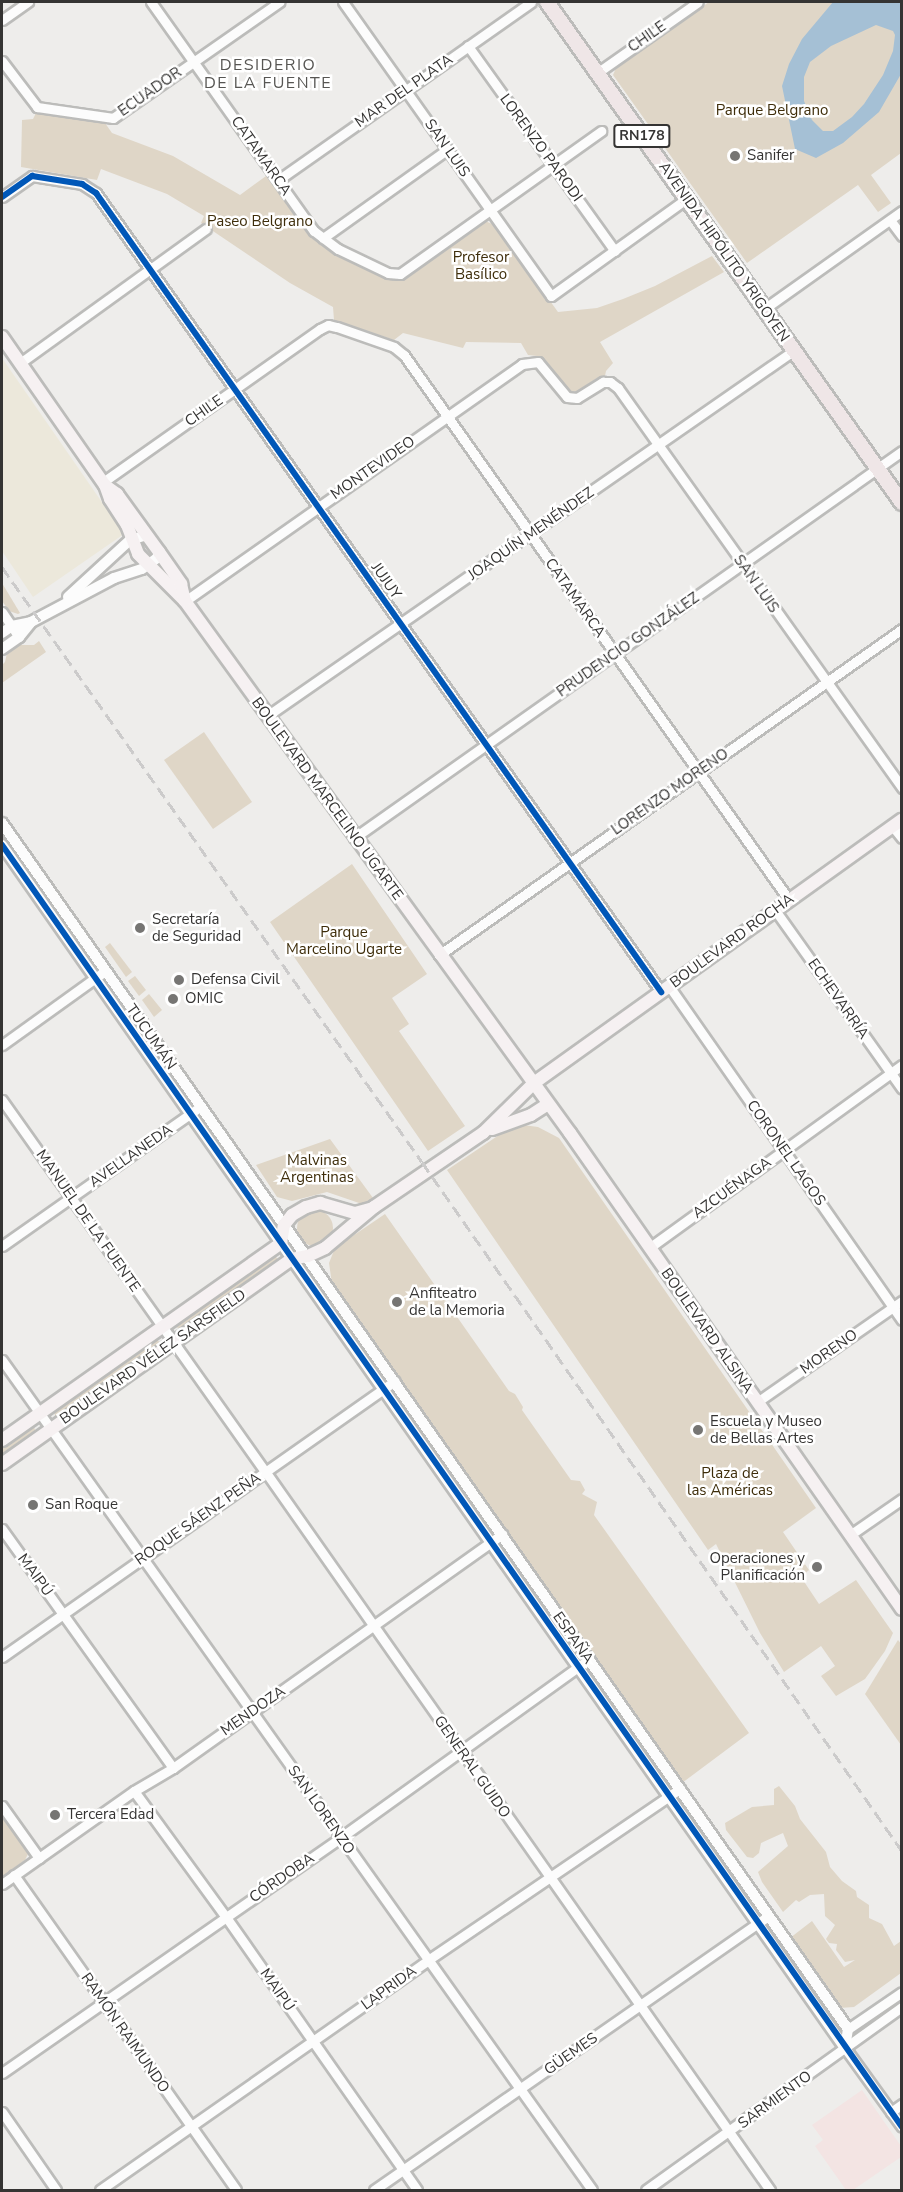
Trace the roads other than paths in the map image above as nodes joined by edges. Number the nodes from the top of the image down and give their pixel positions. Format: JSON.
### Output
{"nodes":[{"id":1,"x":28,"y":2,"type":"edge"},
{"id":2,"x":151,"y":2,"type":"edge"},
{"id":3,"x":279,"y":2,"type":"edge"},
{"id":4,"x":343,"y":2,"type":"edge"},
{"id":5,"x":531,"y":2,"type":"edge"},
{"id":6,"x":546,"y":2,"type":"edge"},
{"id":7,"x":698,"y":2,"type":"edge"},
{"id":8,"x":2,"y":20,"type":"edge"},
{"id":9,"x":468,"y":46,"type":"junction"},
{"id":10,"x":2,"y":61,"type":"edge"},
{"id":11,"x":194,"y":62,"type":"junction"},
{"id":12,"x":597,"y":73,"type":"junction"},
{"id":13,"x":406,"y":90,"type":"junction"},
{"id":14,"x":601,"y":131,"type":"dead end"},
{"id":15,"x":448,"y":149,"type":"junction"},
{"id":16,"x":553,"y":164,"type":"junction"},
{"id":17,"x":278,"y":180,"type":"junction"},
{"id":18,"x":2,"y":197,"type":"edge"},
{"id":19,"x":686,"y":199,"type":"junction"},
{"id":20,"x":490,"y":209,"type":"junction"},
{"id":21,"x":902,"y":212,"type":"edge"},
{"id":22,"x":890,"y":220,"type":"junction"},
{"id":23,"x":206,"y":229,"type":"dead end"},
{"id":24,"x":902,"y":236,"type":"edge"},
{"id":25,"x":323,"y":238,"type":"junction"},
{"id":26,"x":615,"y":251,"type":"junction"},
{"id":27,"x":150,"y":270,"type":"junction"},
{"id":28,"x":764,"y":309,"type":"junction"},
{"id":29,"x":337,"y":327,"type":"joint"},
{"id":30,"x":2,"y":337,"type":"edge"},
{"id":31,"x":793,"y":351,"type":"junction"},
{"id":32,"x":20,"y":363,"type":"junction"},
{"id":33,"x":610,"y":382,"type":"joint"},
{"id":34,"x":235,"y":389,"type":"junction"},
{"id":35,"x":447,"y":417,"type":"junction"},
{"id":36,"x":658,"y":446,"type":"junction"},
{"id":37,"x":902,"y":451,"type":"edge"},
{"id":38,"x":877,"y":469,"type":"junction"},
{"id":39,"x":104,"y":484,"type":"junction"},
{"id":40,"x":902,"y":503,"type":"edge"},
{"id":41,"x":320,"y":506,"type":"junction"},
{"id":42,"x":530,"y":535,"type":"junction"},
{"id":43,"x":147,"y":536,"type":"junction"},
{"id":44,"x":130,"y":540,"type":"junction"},
{"id":45,"x":159,"y":552,"type":"junction"},
{"id":46,"x":148,"y":564,"type":"junction"},
{"id":47,"x":741,"y":564,"type":"junction"},
{"id":48,"x":185,"y":601,"type":"junction"},
{"id":49,"x":58,"y":606,"type":"junction"},
{"id":50,"x":2,"y":612,"type":"edge"},
{"id":51,"x":31,"y":622,"type":"junction"},
{"id":52,"x":401,"y":623,"type":"junction"},
{"id":53,"x":12,"y":626,"type":"junction"},
{"id":54,"x":902,"y":629,"type":"edge"},
{"id":55,"x":2,"y":633,"type":"edge"},
{"id":56,"x":19,"y":637,"type":"junction"},
{"id":57,"x":2,"y":649,"type":"edge"},
{"id":58,"x":615,"y":654,"type":"junction"},
{"id":59,"x":826,"y":682,"type":"junction"},
{"id":60,"x":267,"y":716,"type":"junction"},
{"id":61,"x":487,"y":744,"type":"junction"},
{"id":62,"x":698,"y":772,"type":"junction"},
{"id":63,"x":902,"y":788,"type":"edge"},
{"id":64,"x":2,"y":823,"type":"edge"},
{"id":65,"x":897,"y":824,"type":"edge"},
{"id":66,"x":354,"y":838,"type":"junction"},
{"id":67,"x":902,"y":838,"type":"edge"},
{"id":68,"x":15,"y":843,"type":"junction"},
{"id":69,"x":3,"y":849,"type":"edge"},
{"id":70,"x":570,"y":862,"type":"junction"},
{"id":71,"x":789,"y":900,"type":"junction"},
{"id":72,"x":775,"y":910,"type":"junction"},
{"id":73,"x":439,"y":955,"type":"junction"},
{"id":74,"x":100,"y":974,"type":"junction"},
{"id":75,"x":665,"y":989,"type":"junction"},
{"id":76,"x":2,"y":1045,"type":"edge"},
{"id":77,"x":902,"y":1065,"type":"edge"},
{"id":78,"x":890,"y":1073,"type":"junction"},
{"id":79,"x":534,"y":1083,"type":"junction"},
{"id":80,"x":902,"y":1089,"type":"edge"},
{"id":81,"x":2,"y":1100,"type":"edge"},
{"id":82,"x":548,"y":1104,"type":"junction"},
{"id":83,"x":201,"y":1107,"type":"junction"},
{"id":84,"x":190,"y":1114,"type":"junction"},
{"id":85,"x":483,"y":1133,"type":"junction"},
{"id":86,"x":784,"y":1150,"type":"junction"},
{"id":87,"x":71,"y":1198,"type":"junction"},
{"id":88,"x":374,"y":1207,"type":"junction"},
{"id":89,"x":284,"y":1225,"type":"junction"},
{"id":90,"x":281,"y":1243,"type":"junction"},
{"id":91,"x":2,"y":1246,"type":"edge"},
{"id":92,"x":650,"y":1248,"type":"junction"},
{"id":93,"x":308,"y":1256,"type":"junction"},
{"id":94,"x":292,"y":1259,"type":"junction"},
{"id":95,"x":902,"y":1301,"type":"edge"},
{"id":96,"x":893,"y":1307,"type":"junction"},
{"id":97,"x":902,"y":1320,"type":"edge"},
{"id":98,"x":163,"y":1327,"type":"junction"},
{"id":99,"x":174,"y":1343,"type":"junction"},
{"id":100,"x":2,"y":1360,"type":"edge"},
{"id":101,"x":394,"y":1381,"type":"junction"},
{"id":102,"x":383,"y":1389,"type":"junction"},
{"id":103,"x":757,"y":1402,"type":"junction"},
{"id":104,"x":39,"y":1413,"type":"junction"},
{"id":105,"x":50,"y":1430,"type":"junction"},
{"id":106,"x":2,"y":1440,"type":"edge"},
{"id":107,"x":2,"y":1464,"type":"edge"},
{"id":108,"x":266,"y":1471,"type":"junction"},
{"id":109,"x":902,"y":1499,"type":"edge"},
{"id":110,"x":2,"y":1529,"type":"edge"},
{"id":111,"x":502,"y":1534,"type":"junction"},
{"id":112,"x":850,"y":1535,"type":"junction"},
{"id":113,"x":490,"y":1542,"type":"junction"},
{"id":114,"x":144,"y":1557,"type":"junction"},
{"id":115,"x":902,"y":1609,"type":"edge"},
{"id":116,"x":63,"y":1613,"type":"junction"},
{"id":117,"x":374,"y":1626,"type":"junction"},
{"id":118,"x":2,"y":1657,"type":"edge"},
{"id":119,"x":590,"y":1659,"type":"junction"},
{"id":120,"x":578,"y":1667,"type":"junction"},
{"id":121,"x":252,"y":1711,"type":"junction"},
{"id":122,"x":461,"y":1752,"type":"junction"},
{"id":123,"x":173,"y":1768,"type":"junction"},
{"id":124,"x":680,"y":1789,"type":"junction"},
{"id":125,"x":134,"y":1791,"type":"junction"},
{"id":126,"x":668,"y":1797,"type":"junction"},
{"id":127,"x":2,"y":1806,"type":"edge"},
{"id":128,"x":340,"y":1838,"type":"junction"},
{"id":129,"x":39,"y":1858,"type":"junction"},
{"id":130,"x":14,"y":1875,"type":"junction"},
{"id":131,"x":550,"y":1878,"type":"junction"},
{"id":132,"x":2,"y":1884,"type":"edge"},
{"id":133,"x":768,"y":1916,"type":"junction"},
{"id":134,"x":226,"y":1917,"type":"junction"},
{"id":135,"x":757,"y":1924,"type":"junction"},
{"id":136,"x":428,"y":1960,"type":"junction"},
{"id":137,"x":902,"y":1992,"type":"edge"},
{"id":138,"x":104,"y":2002,"type":"junction"},
{"id":139,"x":639,"y":2006,"type":"junction"},
{"id":140,"x":902,"y":2007,"type":"edge"},
{"id":141,"x":848,"y":2029,"type":"junction"},
{"id":142,"x":313,"y":2042,"type":"junction"},
{"id":143,"x":845,"y":2048,"type":"junction"},
{"id":144,"x":2,"y":2073,"type":"edge"},
{"id":145,"x":521,"y":2090,"type":"junction"},
{"id":146,"x":902,"y":2104,"type":"edge"},
{"id":147,"x":2,"y":2112,"type":"edge"},
{"id":148,"x":891,"y":2112,"type":"junction"},
{"id":149,"x":191,"y":2126,"type":"junction"},
{"id":150,"x":902,"y":2127,"type":"edge"},
{"id":151,"x":730,"y":2133,"type":"junction"},
{"id":152,"x":403,"y":2171,"type":"junction"},
{"id":153,"x":56,"y":2190,"type":"edge"},
{"id":154,"x":100,"y":2190,"type":"edge"},
{"id":155,"x":236,"y":2190,"type":"edge"},
{"id":156,"x":374,"y":2190,"type":"edge"},
{"id":157,"x":417,"y":2190,"type":"edge"},
{"id":158,"x":592,"y":2190,"type":"edge"},
{"id":159,"x":646,"y":2190,"type":"edge"},
{"id":160,"x":770,"y":2190,"type":"edge"}],
"edges":[{"from":1,"to":8,"type":"street"},
{"from":2,"to":11,"type":"street","name":"CATAMARCA"},
{"from":3,"to":11,"type":"street","name":"ECUADOR"},
{"from":4,"to":13,"type":"street","name":"SAN LUIS"},
{"from":5,"to":9,"type":"street","name":"MAR DEL PLATA"},
{"from":6,"to":12,"type":"main road","name":"AVENIDA HIPÓLITO YRIGOYEN","number":"RN178"},
{"from":7,"to":12,"type":"street","name":"CHILE"},
{"from":9,"to":13,"type":"street","name":"MAR DEL PLATA"},
{"from":9,"to":16,"type":"street","name":"LORENZO PARODI"},
{"from":10,"to":11,"type":"street","name":"ECUADOR"},
{"from":11,"to":17,"type":"street","name":"CATAMARCA"},
{"from":12,"to":19,"type":"main road","name":"AVENIDA HIPÓLITO YRIGOYEN","number":"RN178"},
{"from":13,"to":15,"type":"street","name":"SAN LUIS"},
{"from":13,"to":17,"type":"street","name":"MAR DEL PLATA"},
{"from":14,"to":16,"type":"street"},
{"from":15,"to":20,"type":"street","name":"SAN LUIS"},
{"from":15,"to":25,"type":"street"},
{"from":16,"to":20,"type":"street"},
{"from":16,"to":26,"type":"street","name":"LORENZO PARODI"},
{"from":17,"to":25,"type":"street","name":"CATAMARCA"},
{"from":18,"to":27,"type":"street","name":"JUJUY"},
{"from":19,"to":26,"type":"street"},
{"from":19,"to":28,"type":"main road","name":"AVENIDA HIPÓLITO YRIGOYEN","number":"RN178"},
{"from":20,"to":25,"type":"street","name":"CATAMARCA"},
{"from":20,"to":26,"type":"street","name":"SAN LUIS"},
{"from":21,"to":22,"type":"street"},
{"from":22,"to":24,"type":"street"},
{"from":22,"to":28,"type":"street"},
{"from":23,"to":27,"type":"street"},
{"from":27,"to":32,"type":"street"},
{"from":27,"to":34,"type":"street","name":"JUJUY"},
{"from":28,"to":31,"type":"main road","name":"AVENIDA HIPÓLITO YRIGOYEN","number":"RN178"},
{"from":29,"to":34,"type":"street","name":"CHILE"},
{"from":29,"to":35,"type":"street","name":"CATAMARCA"},
{"from":30,"to":32,"type":"main road","name":"BOULEVARD MARCELINO UGARTE"},
{"from":31,"to":36,"type":"street","name":"JOAQUÍN MENÉNDEZ"},
{"from":31,"to":38,"type":"main road","name":"AVENIDA HIPÓLITO YRIGOYEN","number":"RN178"},
{"from":32,"to":39,"type":"main road","name":"BOULEVARD MARCELINO UGARTE"},
{"from":33,"to":35,"type":"street","name":"MONTEVIDEO"},
{"from":33,"to":36,"type":"street","name":"SAN LUIS"},
{"from":34,"to":39,"type":"street","name":"CHILE"},
{"from":34,"to":41,"type":"street","name":"JUJUY"},
{"from":35,"to":41,"type":"street","name":"MONTEVIDEO"},
{"from":35,"to":42,"type":"street","name":"CATAMARCA"},
{"from":36,"to":42,"type":"street","name":"JOAQUÍN MENÉNDEZ"},
{"from":36,"to":47,"type":"street","name":"SAN LUIS"},
{"from":37,"to":38,"type":"street","name":"PRUDENCIO GONZÁLEZ"},
{"from":38,"to":40,"type":"main road","name":"AVENIDA HIPÓLITO YRIGOYEN","number":"RN178"},
{"from":38,"to":47,"type":"street","name":"PRUDENCIO GONZÁLEZ"},
{"from":39,"to":43,"type":"main road","name":"BOULEVARD MARCELINO UGARTE"},
{"from":39,"to":44,"type":"main road","name":"BOULEVARD MARCELINO UGARTE"},
{"from":41,"to":48,"type":"street","name":"MONTEVIDEO"},
{"from":41,"to":52,"type":"street","name":"JUJUY"},
{"from":42,"to":52,"type":"street","name":"JOAQUÍN MENÉNDEZ"},
{"from":42,"to":58,"type":"street","name":"CATAMARCA"},
{"from":43,"to":44,"type":"street"},
{"from":43,"to":45,"type":"main road","name":"BOULEVARD MARCELINO UGARTE"},
{"from":44,"to":46,"type":"main road","name":"BOULEVARD MARCELINO UGARTE"},
{"from":44,"to":49,"type":"street"},
{"from":45,"to":46,"type":"street"},
{"from":45,"to":48,"type":"main road","name":"BOULEVARD MARCELINO UGARTE"},
{"from":46,"to":48,"type":"main road","name":"BOULEVARD MARCELINO UGARTE"},
{"from":46,"to":49,"type":"street"},
{"from":47,"to":58,"type":"street","name":"PRUDENCIO GONZÁLEZ"},
{"from":47,"to":59,"type":"street","name":"SAN LUIS"},
{"from":48,"to":60,"type":"main road","name":"BOULEVARD MARCELINO UGARTE"},
{"from":49,"to":51,"type":"street"},
{"from":50,"to":53,"type":"street"},
{"from":51,"to":53,"type":"street"},
{"from":51,"to":56,"type":"street"},
{"from":52,"to":60,"type":"street","name":"JOAQUÍN MENÉNDEZ"},
{"from":52,"to":61,"type":"street","name":"JUJUY"},
{"from":53,"to":55,"type":"street"},
{"from":53,"to":56,"type":"street"},
{"from":54,"to":59,"type":"street","name":"LORENZO MORENO"},
{"from":56,"to":57,"type":"street"},
{"from":58,"to":61,"type":"street","name":"PRUDENCIO GONZÁLEZ"},
{"from":58,"to":62,"type":"street","name":"CATAMARCA"},
{"from":59,"to":62,"type":"street","name":"LORENZO MORENO"},
{"from":59,"to":63,"type":"street","name":"SAN LUIS"},
{"from":60,"to":66,"type":"main road","name":"BOULEVARD MARCELINO UGARTE"},
{"from":61,"to":66,"type":"street","name":"PRUDENCIO GONZÁLEZ"},
{"from":61,"to":70,"type":"street","name":"JUJUY"},
{"from":62,"to":70,"type":"street","name":"LORENZO MORENO"},
{"from":62,"to":71,"type":"street","name":"CATAMARCA"},
{"from":64,"to":68,"type":"street","name":"TUCUMÁN"},
{"from":65,"to":67,"type":"street"},
{"from":65,"to":71,"type":"main road","name":"BOULEVARD ROCHA"},
{"from":66,"to":73,"type":"main road","name":"BOULEVARD MARCELINO UGARTE"},
{"from":68,"to":69,"type":"street"},
{"from":68,"to":74,"type":"street","name":"TUCUMÁN"},
{"from":69,"to":74,"type":"street","name":"TUCUMÁN"},
{"from":70,"to":73,"type":"street","name":"LORENZO MORENO"},
{"from":70,"to":75,"type":"street","name":"JUJUY"},
{"from":71,"to":72,"type":"main road","name":"BOULEVARD ROCHA"},
{"from":72,"to":75,"type":"main road","name":"BOULEVARD ROCHA"},
{"from":72,"to":78,"type":"street","name":"ECHEVARRÍA"},
{"from":73,"to":79,"type":"main road","name":"BOULEVARD MARCELINO UGARTE"},
{"from":74,"to":76,"type":"street"},
{"from":74,"to":83,"type":"street","name":"TUCUMÁN"},
{"from":74,"to":84,"type":"street","name":"TUCUMÁN"},
{"from":75,"to":79,"type":"main road","name":"BOULEVARD ROCHA"},
{"from":75,"to":86,"type":"street","name":"CORONEL LAGOS"},
{"from":77,"to":78,"type":"street","name":"AZCUÉNAGA"},
{"from":78,"to":80,"type":"street","name":"ECHEVARRÍA"},
{"from":78,"to":86,"type":"street","name":"AZCUÉNAGA"},
{"from":79,"to":82,"type":"main road","name":"BOULEVARD ALSINA"},
{"from":79,"to":85,"type":"main road","name":"BOULEVARD ROCHA"},
{"from":81,"to":87,"type":"street","name":"MANUEL DE LA FUENTE"},
{"from":82,"to":85,"type":"main road"},
{"from":82,"to":92,"type":"main road","name":"BOULEVARD ALSINA"},
{"from":83,"to":84,"type":"street","name":"AVELLANEDA"},
{"from":83,"to":89,"type":"street","name":"TUCUMÁN"},
{"from":84,"to":87,"type":"street","name":"AVELLANEDA"},
{"from":84,"to":90,"type":"street","name":"TUCUMÁN"},
{"from":85,"to":88,"type":"main road"},
{"from":86,"to":92,"type":"street","name":"AZCUÉNAGA"},
{"from":86,"to":96,"type":"street","name":"CORONEL LAGOS"},
{"from":87,"to":91,"type":"street","name":"AVELLANEDA"},
{"from":87,"to":98,"type":"street","name":"MANUEL DE LA FUENTE"},
{"from":88,"to":89,"type":"main road"},
{"from":88,"to":93,"type":"main road"},
{"from":89,"to":90,"type":"main road"},
{"from":89,"to":93,"type":"street","name":"ESPAÑA"},
{"from":90,"to":94,"type":"street","name":"ESPAÑA"},
{"from":90,"to":98,"type":"main road","name":"BOULEVARD VÉLEZ SARSFIELD"},
{"from":92,"to":103,"type":"main road","name":"BOULEVARD ALSINA"},
{"from":93,"to":94,"type":"main road","name":"BOULEVARD VÉLEZ SARSFIELD"},
{"from":93,"to":101,"type":"street","name":"ESPAÑA"},
{"from":94,"to":99,"type":"main road","name":"BOULEVARD VÉLEZ SARSFIELD"},
{"from":94,"to":102,"type":"street","name":"ESPAÑA"},
{"from":95,"to":96,"type":"street","name":"MORENO"},
{"from":96,"to":97,"type":"street","name":"CORONEL LAGOS"},
{"from":96,"to":103,"type":"street","name":"MORENO"},
{"from":98,"to":99,"type":"street","name":"MANUEL DE LA FUENTE"},
{"from":98,"to":104,"type":"main road","name":"BOULEVARD VÉLEZ SARSFIELD"},
{"from":99,"to":105,"type":"main road","name":"BOULEVARD VÉLEZ SARSFIELD"},
{"from":99,"to":108,"type":"street","name":"GENERAL GUIDO"},
{"from":100,"to":104,"type":"street","name":"SAN LORENZO"},
{"from":101,"to":102,"type":"street","name":"ROQUE SÁENZ PEÑA"},
{"from":101,"to":111,"type":"street","name":"ESPAÑA"},
{"from":102,"to":108,"type":"street","name":"ROQUE SÁENZ PEÑA"},
{"from":102,"to":113,"type":"street","name":"ESPAÑA"},
{"from":103,"to":112,"type":"main road","name":"BOULEVARD ALSINA"},
{"from":104,"to":105,"type":"street","name":"SAN LORENZO"},
{"from":104,"to":106,"type":"main road","name":"BOULEVARD VÉLEZ SARSFIELD"},
{"from":105,"to":107,"type":"main road","name":"BOULEVARD VÉLEZ SARSFIELD"},
{"from":105,"to":114,"type":"street","name":"SAN LORENZO"},
{"from":108,"to":114,"type":"street","name":"ROQUE SÁENZ PEÑA"},
{"from":108,"to":117,"type":"street","name":"GENERAL GUIDO"},
{"from":109,"to":112,"type":"street"},
{"from":110,"to":116,"type":"street","name":"MAIPÚ"},
{"from":111,"to":113,"type":"street","name":"MENDOZA"},
{"from":111,"to":119,"type":"street","name":"ESPAÑA"},
{"from":112,"to":115,"type":"main road","name":"BOULEVARD ALSINA"},
{"from":113,"to":117,"type":"street","name":"MENDOZA"},
{"from":113,"to":120,"type":"street","name":"ESPAÑA"},
{"from":114,"to":116,"type":"street","name":"ROQUE SÁENZ PEÑA"},
{"from":114,"to":121,"type":"street","name":"SAN LORENZO"},
{"from":116,"to":118,"type":"street","name":"ROQUE SÁENZ PEÑA"},
{"from":116,"to":123,"type":"street","name":"MAIPÚ"},
{"from":117,"to":121,"type":"street","name":"MENDOZA"},
{"from":117,"to":122,"type":"street","name":"GENERAL GUIDO"},
{"from":119,"to":120,"type":"street","name":"CÓRDOBA"},
{"from":119,"to":124,"type":"street","name":"ESPAÑA"},
{"from":120,"to":122,"type":"street","name":"CÓRDOBA"},
{"from":120,"to":126,"type":"street","name":"ESPAÑA"},
{"from":121,"to":123,"type":"street","name":"MENDOZA"},
{"from":121,"to":128,"type":"street","name":"SAN LORENZO"},
{"from":122,"to":128,"type":"street","name":"CÓRDOBA"},
{"from":122,"to":131,"type":"street","name":"GENERAL GUIDO"},
{"from":123,"to":125,"type":"street","name":"MENDOZA"},
{"from":124,"to":126,"type":"street","name":"LAPRIDA"},
{"from":124,"to":133,"type":"street","name":"ESPAÑA"},
{"from":125,"to":129,"type":"street","name":"MENDOZA"},
{"from":125,"to":134,"type":"street","name":"MAIPÚ"},
{"from":126,"to":131,"type":"street","name":"LAPRIDA"},
{"from":126,"to":135,"type":"street","name":"ESPAÑA"},
{"from":127,"to":129,"type":"street"},
{"from":128,"to":134,"type":"street","name":"CÓRDOBA"},
{"from":128,"to":136,"type":"street","name":"SAN LORENZO"},
{"from":129,"to":130,"type":"street","name":"MENDOZA"},
{"from":130,"to":132,"type":"street","name":"MENDOZA"},
{"from":130,"to":138,"type":"street","name":"RAMÓN RAIMUNDO"},
{"from":131,"to":136,"type":"street","name":"LAPRIDA"},
{"from":131,"to":139,"type":"street","name":"GENERAL GUIDO"},
{"from":133,"to":135,"type":"street","name":"GÜEMES"},
{"from":133,"to":141,"type":"street","name":"ESPAÑA"},
{"from":134,"to":138,"type":"street","name":"CÓRDOBA"},
{"from":134,"to":142,"type":"street","name":"MAIPÚ"},
{"from":135,"to":139,"type":"street","name":"GÜEMES"},
{"from":135,"to":143,"type":"street","name":"ESPAÑA"},
{"from":136,"to":142,"type":"street","name":"LAPRIDA"},
{"from":136,"to":145,"type":"street","name":"SAN LORENZO"},
{"from":137,"to":141,"type":"street"},
{"from":138,"to":144,"type":"street","name":"CÓRDOBA"},
{"from":138,"to":149,"type":"street","name":"RAMÓN RAIMUNDO"},
{"from":139,"to":145,"type":"street","name":"GÜEMES"},
{"from":139,"to":151,"type":"street","name":"GENERAL GUIDO"},
{"from":140,"to":143,"type":"street","name":"SARMIENTO"},
{"from":141,"to":143,"type":"street"},
{"from":142,"to":149,"type":"street","name":"LAPRIDA"},
{"from":142,"to":152,"type":"street","name":"MAIPÚ"},
{"from":143,"to":148,"type":"street","name":"ESPAÑA"},
{"from":143,"to":151,"type":"street","name":"SARMIENTO"},
{"from":145,"to":152,"type":"street","name":"GÜEMES"},
{"from":145,"to":158,"type":"street","name":"SAN LORENZO"},
{"from":146,"to":148,"type":"street"},
{"from":147,"to":153,"type":"street"},
{"from":148,"to":150,"type":"street","name":"ESPAÑA"},
{"from":149,"to":154,"type":"street","name":"LAPRIDA"},
{"from":149,"to":155,"type":"street","name":"RAMÓN RAIMUNDO"},
{"from":151,"to":159,"type":"street","name":"SARMIENTO"},
{"from":151,"to":160,"type":"street","name":"GENERAL GUIDO"},
{"from":152,"to":156,"type":"street","name":"GÜEMES"},
{"from":152,"to":157,"type":"street","name":"MAIPÚ"}]}
